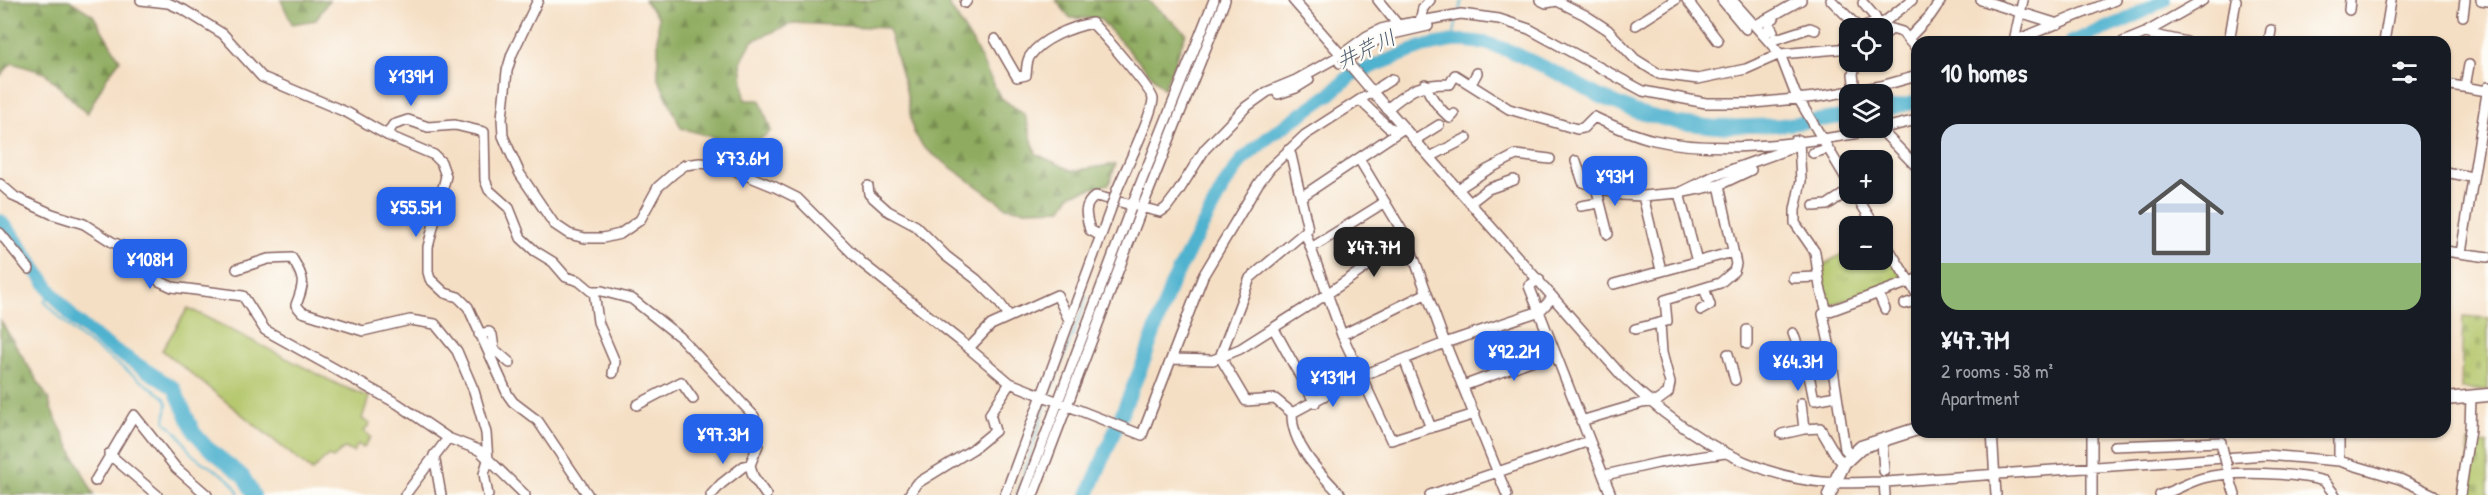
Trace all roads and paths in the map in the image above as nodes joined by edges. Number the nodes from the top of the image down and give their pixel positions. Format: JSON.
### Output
{"nodes":[{"id":1,"x":141,"y":0,"type":"edge"},
{"id":2,"x":538,"y":0,"type":"edge"},
{"id":3,"x":1214,"y":0,"type":"edge"},
{"id":4,"x":1225,"y":0,"type":"edge"},
{"id":5,"x":1293,"y":0,"type":"edge"},
{"id":6,"x":1378,"y":0,"type":"edge"},
{"id":7,"x":1430,"y":0,"type":"edge"},
{"id":8,"x":1540,"y":0,"type":"edge"},
{"id":9,"x":1675,"y":0,"type":"edge"},
{"id":10,"x":1687,"y":0,"type":"edge"},
{"id":11,"x":1722,"y":0,"type":"edge"},
{"id":12,"x":1732,"y":0,"type":"edge"},
{"id":13,"x":1801,"y":0,"type":"edge"},
{"id":14,"x":1831,"y":0,"type":"edge"},
{"id":15,"x":1912,"y":0,"type":"edge"},
{"id":16,"x":1941,"y":0,"type":"edge"},
{"id":17,"x":1982,"y":0,"type":"edge"},
{"id":18,"x":2023,"y":0,"type":"edge"},
{"id":19,"x":2115,"y":0,"type":"edge"},
{"id":20,"x":2203,"y":0,"type":"edge"},
{"id":21,"x":2236,"y":0,"type":"edge"},
{"id":22,"x":2391,"y":0,"type":"edge"},
{"id":23,"x":2465,"y":0,"type":"edge"},
{"id":24,"x":2481,"y":0,"type":"edge"},
{"id":25,"x":1863,"y":1,"type":"edge"},
{"id":26,"x":2488,"y":1,"type":"edge"},
{"id":27,"x":2020,"y":11,"type":"junction"},
{"id":28,"x":1782,"y":13,"type":"dead end"},
{"id":29,"x":1473,"y":14,"type":"junction"},
{"id":30,"x":2463,"y":16,"type":"dead end"},
{"id":31,"x":1849,"y":18,"type":"edge"},
{"id":32,"x":1876,"y":18,"type":"edge"},
{"id":33,"x":1893,"y":18,"type":"edge"},
{"id":34,"x":1420,"y":21,"type":"junction"},
{"id":35,"x":2058,"y":24,"type":"junction"},
{"id":36,"x":1398,"y":25,"type":"junction"},
{"id":37,"x":1636,"y":25,"type":"dead end"},
{"id":38,"x":1759,"y":28,"type":"junction"},
{"id":39,"x":1746,"y":29,"type":"dead end"},
{"id":40,"x":1815,"y":30,"type":"dead end"},
{"id":41,"x":1893,"y":30,"type":"edge"},
{"id":42,"x":2271,"y":30,"type":"dead end"},
{"id":43,"x":2145,"y":33,"type":"junction"},
{"id":44,"x":2014,"y":36,"type":"edge"},
{"id":45,"x":2028,"y":36,"type":"edge"},
{"id":46,"x":2139,"y":36,"type":"edge"},
{"id":47,"x":2159,"y":36,"type":"edge"},
{"id":48,"x":2230,"y":36,"type":"edge"},
{"id":49,"x":2270,"y":36,"type":"edge"},
{"id":50,"x":2385,"y":36,"type":"edge"},
{"id":51,"x":995,"y":39,"type":"dead end"},
{"id":52,"x":1908,"y":39,"type":"junction"},
{"id":53,"x":1718,"y":40,"type":"dead end"},
{"id":54,"x":1770,"y":41,"type":"junction"},
{"id":55,"x":1911,"y":43,"type":"edge"},
{"id":56,"x":1839,"y":49,"type":"edge"},
{"id":57,"x":1780,"y":54,"type":"junction"},
{"id":58,"x":1342,"y":56,"type":"junction"},
{"id":59,"x":2469,"y":65,"type":"dead end"},
{"id":60,"x":1477,"y":74,"type":"dead end"},
{"id":61,"x":1911,"y":78,"type":"edge"},
{"id":62,"x":1392,"y":79,"type":"dead end"},
{"id":63,"x":1425,"y":84,"type":"junction"},
{"id":64,"x":1471,"y":84,"type":"junction"},
{"id":65,"x":1888,"y":84,"type":"edge"},
{"id":66,"x":2451,"y":85,"type":"edge"},
{"id":67,"x":2465,"y":87,"type":"junction"},
{"id":68,"x":2488,"y":89,"type":"edge"},
{"id":69,"x":1371,"y":90,"type":"junction"},
{"id":70,"x":1839,"y":93,"type":"edge"},
{"id":71,"x":1799,"y":99,"type":"junction"},
{"id":72,"x":1360,"y":100,"type":"junction"},
{"id":73,"x":1387,"y":109,"type":"junction"},
{"id":74,"x":1455,"y":114,"type":"dead end"},
{"id":75,"x":502,"y":118,"type":"junction"},
{"id":76,"x":1233,"y":118,"type":"junction"},
{"id":77,"x":1911,"y":121,"type":"edge"},
{"id":78,"x":1439,"y":125,"type":"dead end"},
{"id":79,"x":1893,"y":126,"type":"edge"},
{"id":80,"x":1402,"y":129,"type":"junction"},
{"id":81,"x":484,"y":132,"type":"junction"},
{"id":82,"x":1839,"y":134,"type":"edge"},
{"id":83,"x":387,"y":135,"type":"junction"},
{"id":84,"x":1820,"y":137,"type":"junction"},
{"id":85,"x":1467,"y":138,"type":"dead end"},
{"id":86,"x":1889,"y":138,"type":"edge"},
{"id":87,"x":1415,"y":140,"type":"junction"},
{"id":88,"x":1797,"y":140,"type":"junction"},
{"id":89,"x":1827,"y":149,"type":"junction"},
{"id":90,"x":1288,"y":150,"type":"junction"},
{"id":91,"x":1813,"y":153,"type":"dead end"},
{"id":92,"x":1430,"y":157,"type":"junction"},
{"id":93,"x":1359,"y":159,"type":"junction"},
{"id":94,"x":1550,"y":159,"type":"dead end"},
{"id":95,"x":1576,"y":161,"type":"dead end"},
{"id":96,"x":1911,"y":161,"type":"edge"},
{"id":97,"x":1737,"y":167,"type":"junction"},
{"id":98,"x":1839,"y":168,"type":"edge"},
{"id":99,"x":2451,"y":173,"type":"edge"},
{"id":100,"x":2472,"y":177,"type":"junction"},
{"id":101,"x":1514,"y":180,"type":"dead end"},
{"id":102,"x":0,"y":184,"type":"edge"},
{"id":103,"x":1719,"y":185,"type":"junction"},
{"id":104,"x":868,"y":186,"type":"dead end"},
{"id":105,"x":1596,"y":187,"type":"junction"},
{"id":106,"x":1458,"y":189,"type":"junction"},
{"id":107,"x":1679,"y":193,"type":"junction"},
{"id":108,"x":1301,"y":196,"type":"junction"},
{"id":109,"x":1643,"y":196,"type":"junction"},
{"id":110,"x":1839,"y":197,"type":"edge"},
{"id":111,"x":1385,"y":202,"type":"junction"},
{"id":112,"x":1470,"y":202,"type":"junction"},
{"id":113,"x":1599,"y":202,"type":"junction"},
{"id":114,"x":1137,"y":206,"type":"junction"},
{"id":115,"x":1581,"y":206,"type":"dead end"},
{"id":116,"x":1814,"y":206,"type":"dead end"},
{"id":117,"x":1305,"y":232,"type":"junction"},
{"id":118,"x":0,"y":233,"type":"edge"},
{"id":119,"x":1608,"y":234,"type":"dead end"},
{"id":120,"x":1101,"y":237,"type":"junction"},
{"id":121,"x":1407,"y":239,"type":"junction"},
{"id":122,"x":1311,"y":248,"type":"junction"},
{"id":123,"x":1733,"y":252,"type":"junction"},
{"id":124,"x":2451,"y":252,"type":"edge"},
{"id":125,"x":1893,"y":253,"type":"edge"},
{"id":126,"x":2461,"y":253,"type":"junction"},
{"id":127,"x":2488,"y":257,"type":"edge"},
{"id":128,"x":1697,"y":262,"type":"junction"},
{"id":129,"x":29,"y":269,"type":"dead end"},
{"id":130,"x":237,"y":269,"type":"dead end"},
{"id":131,"x":1661,"y":270,"type":"junction"},
{"id":132,"x":1818,"y":277,"type":"junction"},
{"id":133,"x":1911,"y":277,"type":"edge"},
{"id":134,"x":1793,"y":278,"type":"dead end"},
{"id":135,"x":1539,"y":279,"type":"junction"},
{"id":136,"x":1911,"y":281,"type":"edge"},
{"id":137,"x":1614,"y":284,"type":"dead end"},
{"id":138,"x":1704,"y":288,"type":"junction"},
{"id":139,"x":594,"y":291,"type":"junction"},
{"id":140,"x":1427,"y":293,"type":"junction"},
{"id":141,"x":1878,"y":293,"type":"junction"},
{"id":142,"x":1327,"y":294,"type":"junction"},
{"id":143,"x":1553,"y":297,"type":"junction"},
{"id":144,"x":1911,"y":302,"type":"edge"},
{"id":145,"x":1905,"y":304,"type":"dead end"},
{"id":146,"x":1885,"y":309,"type":"dead end"},
{"id":147,"x":1701,"y":310,"type":"dead end"},
{"id":148,"x":1540,"y":311,"type":"junction"},
{"id":149,"x":1823,"y":314,"type":"dead end"},
{"id":150,"x":1009,"y":316,"type":"junction"},
{"id":151,"x":1069,"y":320,"type":"junction"},
{"id":152,"x":1660,"y":323,"type":"junction"},
{"id":153,"x":1274,"y":328,"type":"junction"},
{"id":154,"x":1635,"y":329,"type":"dead end"},
{"id":155,"x":1747,"y":330,"type":"dead end"},
{"id":156,"x":1793,"y":333,"type":"dead end"},
{"id":157,"x":479,"y":334,"type":"junction"},
{"id":158,"x":1342,"y":335,"type":"junction"},
{"id":159,"x":1445,"y":343,"type":"junction"},
{"id":160,"x":1747,"y":344,"type":"dead end"},
{"id":161,"x":969,"y":348,"type":"junction"},
{"id":162,"x":1555,"y":352,"type":"junction"},
{"id":163,"x":1728,"y":354,"type":"dead end"},
{"id":164,"x":1220,"y":357,"type":"junction"},
{"id":165,"x":1172,"y":359,"type":"junction"},
{"id":166,"x":1404,"y":359,"type":"junction"},
{"id":167,"x":510,"y":363,"type":"dead end"},
{"id":168,"x":613,"y":373,"type":"dead end"},
{"id":169,"x":1361,"y":376,"type":"junction"},
{"id":170,"x":1735,"y":380,"type":"dead end"},
{"id":171,"x":1010,"y":384,"type":"junction"},
{"id":172,"x":1463,"y":386,"type":"junction"},
{"id":173,"x":1040,"y":395,"type":"junction"},
{"id":174,"x":2488,"y":395,"type":"edge"},
{"id":175,"x":1836,"y":396,"type":"junction"},
{"id":176,"x":2471,"y":396,"type":"junction"},
{"id":177,"x":2451,"y":398,"type":"edge"},
{"id":178,"x":693,"y":399,"type":"dead end"},
{"id":179,"x":1058,"y":402,"type":"junction"},
{"id":180,"x":1649,"y":402,"type":"junction"},
{"id":181,"x":1315,"y":403,"type":"junction"},
{"id":182,"x":1800,"y":403,"type":"dead end"},
{"id":183,"x":637,"y":405,"type":"dead end"},
{"id":184,"x":1292,"y":413,"type":"junction"},
{"id":185,"x":1475,"y":414,"type":"junction"},
{"id":186,"x":1581,"y":421,"type":"junction"},
{"id":187,"x":1431,"y":428,"type":"junction"},
{"id":188,"x":1804,"y":429,"type":"junction"},
{"id":189,"x":1911,"y":429,"type":"edge"},
{"id":190,"x":1782,"y":434,"type":"dead end"},
{"id":191,"x":448,"y":438,"type":"junction"},
{"id":192,"x":1992,"y":438,"type":"edge"},
{"id":193,"x":2092,"y":438,"type":"edge"},
{"id":194,"x":2221,"y":438,"type":"edge"},
{"id":195,"x":2339,"y":438,"type":"edge"},
{"id":196,"x":1589,"y":441,"type":"junction"},
{"id":197,"x":1882,"y":441,"type":"junction"},
{"id":198,"x":2222,"y":445,"type":"junction"},
{"id":199,"x":2114,"y":446,"type":"dead end"},
{"id":200,"x":1725,"y":453,"type":"junction"},
{"id":201,"x":109,"y":454,"type":"junction"},
{"id":202,"x":434,"y":455,"type":"junction"},
{"id":203,"x":488,"y":459,"type":"junction"},
{"id":204,"x":1847,"y":459,"type":"junction"},
{"id":205,"x":2339,"y":461,"type":"junction"},
{"id":206,"x":750,"y":465,"type":"junction"},
{"id":207,"x":2091,"y":467,"type":"junction"},
{"id":208,"x":1884,"y":471,"type":"dead end"},
{"id":209,"x":2228,"y":471,"type":"junction"},
{"id":210,"x":1498,"y":472,"type":"junction"},
{"id":211,"x":1995,"y":474,"type":"junction"},
{"id":212,"x":1605,"y":475,"type":"junction"},
{"id":213,"x":95,"y":481,"type":"dead end"},
{"id":214,"x":1834,"y":482,"type":"junction"},
{"id":215,"x":1884,"y":482,"type":"junction"},
{"id":216,"x":708,"y":494,"type":"edge"},
{"id":217,"x":157,"y":495,"type":"edge"},
{"id":218,"x":207,"y":495,"type":"edge"},
{"id":219,"x":405,"y":495,"type":"edge"},
{"id":220,"x":441,"y":495,"type":"edge"},
{"id":221,"x":488,"y":495,"type":"edge"},
{"id":222,"x":525,"y":495,"type":"edge"},
{"id":223,"x":588,"y":495,"type":"edge"},
{"id":224,"x":766,"y":495,"type":"edge"},
{"id":225,"x":909,"y":495,"type":"edge"},
{"id":226,"x":1005,"y":495,"type":"edge"},
{"id":227,"x":1023,"y":495,"type":"edge"},
{"id":228,"x":1033,"y":495,"type":"edge"},
{"id":229,"x":1341,"y":495,"type":"edge"},
{"id":230,"x":1430,"y":495,"type":"edge"},
{"id":231,"x":1507,"y":495,"type":"edge"},
{"id":232,"x":1611,"y":495,"type":"edge"},
{"id":233,"x":1829,"y":495,"type":"edge"},
{"id":234,"x":1885,"y":495,"type":"edge"},
{"id":235,"x":1996,"y":495,"type":"edge"},
{"id":236,"x":2092,"y":495,"type":"edge"},
{"id":237,"x":2160,"y":495,"type":"edge"},
{"id":238,"x":2235,"y":495,"type":"edge"},
{"id":239,"x":2335,"y":495,"type":"edge"},
{"id":240,"x":2434,"y":495,"type":"edge"},
{"id":241,"x":2460,"y":495,"type":"edge"}],
"edges":[{"from":1,"to":83,"type":"street"},
{"from":2,"to":75,"type":"street"},
{"from":3,"to":114,"type":"street"},
{"from":4,"to":114,"type":"street"},
{"from":5,"to":58,"type":"street"},
{"from":6,"to":36,"type":"street"},
{"from":7,"to":34,"type":"street"},
{"from":8,"to":57,"type":"street"},
{"from":9,"to":37,"type":"street"},
{"from":10,"to":53,"type":"street"},
{"from":11,"to":39,"type":"street"},
{"from":12,"to":38,"type":"street"},
{"from":13,"to":38,"type":"street"},
{"from":14,"to":31,"type":"street"},
{"from":15,"to":33,"type":"street"},
{"from":16,"to":52,"type":"street"},
{"from":17,"to":27,"type":"street"},
{"from":18,"to":27,"type":"street"},
{"from":19,"to":35,"type":"street"},
{"from":20,"to":43,"type":"street"},
{"from":21,"to":48,"type":"street"},
{"from":22,"to":50,"type":"street"},
{"from":23,"to":30,"type":"street"},
{"from":24,"to":26,"type":"street"},
{"from":25,"to":32,"type":"street"},
{"from":27,"to":35,"type":"street"},
{"from":27,"to":44,"type":"street"},
{"from":28,"to":38,"type":"street"},
{"from":29,"to":34,"type":"street"},
{"from":29,"to":71,"type":"street"},
{"from":29,"to":76,"type":"street"},
{"from":34,"to":36,"type":"street"},
{"from":35,"to":45,"type":"street"},
{"from":36,"to":58,"type":"street"},
{"from":38,"to":54,"type":"street"},
{"from":40,"to":54,"type":"street"},
{"from":41,"to":52,"type":"street"},
{"from":42,"to":49,"type":"street"},
{"from":43,"to":46,"type":"street"},
{"from":43,"to":47,"type":"street"},
{"from":51,"to":120,"type":"street","bridge":true},
{"from":52,"to":55,"type":"street"},
{"from":54,"to":57,"type":"street"},
{"from":56,"to":57,"type":"street"},
{"from":57,"to":71,"type":"street"},
{"from":58,"to":69,"type":"street","bridge":true},
{"from":58,"to":76,"type":"street"},
{"from":59,"to":67,"type":"street"},
{"from":60,"to":64,"type":"street"},
{"from":61,"to":65,"type":"street"},
{"from":62,"to":69,"type":"street"},
{"from":63,"to":64,"type":"street"},
{"from":63,"to":73,"type":"street"},
{"from":63,"to":74,"type":"street"},
{"from":64,"to":88,"type":"street"},
{"from":66,"to":67,"type":"street"},
{"from":67,"to":68,"type":"street"},
{"from":68,"to":100,"type":"street"},
{"from":69,"to":72,"type":"street"},
{"from":69,"to":73,"type":"street"},
{"from":70,"to":71,"type":"street"},
{"from":71,"to":84,"type":"street"},
{"from":72,"to":80,"type":"street"},
{"from":72,"to":90,"type":"street"},
{"from":73,"to":80,"type":"street"},
{"from":75,"to":81,"type":"street"},
{"from":75,"to":161,"type":"street"},
{"from":76,"to":114,"type":"street"},
{"from":77,"to":79,"type":"street"},
{"from":78,"to":87,"type":"street"},
{"from":80,"to":87,"type":"street"},
{"from":80,"to":93,"type":"street"},
{"from":81,"to":83,"type":"street"},
{"from":81,"to":139,"type":"street"},
{"from":82,"to":84,"type":"street"},
{"from":83,"to":157,"type":"street"},
{"from":84,"to":88,"type":"street"},
{"from":84,"to":89,"type":"street"},
{"from":85,"to":92,"type":"street"},
{"from":86,"to":96,"type":"street"},
{"from":87,"to":92,"type":"street"},
{"from":88,"to":97,"type":"street"},
{"from":88,"to":132,"type":"street"},
{"from":89,"to":91,"type":"street"},
{"from":89,"to":98,"type":"street"},
{"from":90,"to":108,"type":"street"},
{"from":90,"to":165,"type":"street"},
{"from":92,"to":106,"type":"street"},
{"from":93,"to":108,"type":"street"},
{"from":93,"to":111,"type":"street"},
{"from":94,"to":106,"type":"street"},
{"from":95,"to":105,"type":"street"},
{"from":97,"to":103,"type":"street"},
{"from":97,"to":107,"type":"street"},
{"from":99,"to":100,"type":"street"},
{"from":100,"to":126,"type":"street"},
{"from":101,"to":112,"type":"street"},
{"from":102,"to":191,"type":"street"},
{"from":103,"to":107,"type":"street"},
{"from":103,"to":123,"type":"street"},
{"from":104,"to":150,"type":"street"},
{"from":105,"to":109,"type":"street"},
{"from":105,"to":113,"type":"street"},
{"from":106,"to":112,"type":"street"},
{"from":107,"to":109,"type":"street"},
{"from":107,"to":128,"type":"street"},
{"from":108,"to":117,"type":"street"},
{"from":109,"to":131,"type":"street"},
{"from":110,"to":116,"type":"street"},
{"from":111,"to":121,"type":"street"},
{"from":111,"to":122,"type":"street"},
{"from":112,"to":135,"type":"street"},
{"from":113,"to":115,"type":"street"},
{"from":113,"to":119,"type":"street"},
{"from":114,"to":120,"type":"street"},
{"from":114,"to":179,"type":"street"},
{"from":117,"to":122,"type":"street"},
{"from":117,"to":164,"type":"street"},
{"from":118,"to":129,"type":"street"},
{"from":120,"to":151,"type":"street"},
{"from":121,"to":140,"type":"street"},
{"from":121,"to":142,"type":"street"},
{"from":122,"to":142,"type":"street"},
{"from":123,"to":128,"type":"street"},
{"from":123,"to":138,"type":"street"},
{"from":124,"to":126,"type":"street"},
{"from":125,"to":133,"type":"street"},
{"from":126,"to":127,"type":"street"},
{"from":128,"to":131,"type":"street"},
{"from":130,"to":203,"type":"street"},
{"from":131,"to":137,"type":"street"},
{"from":132,"to":134,"type":"street"},
{"from":132,"to":141,"type":"street"},
{"from":135,"to":143,"type":"street"},
{"from":135,"to":148,"type":"street"},
{"from":136,"to":141,"type":"street"},
{"from":138,"to":147,"type":"street"},
{"from":138,"to":152,"type":"street"},
{"from":139,"to":168,"type":"street"},
{"from":139,"to":206,"type":"street"},
{"from":140,"to":158,"type":"street"},
{"from":140,"to":159,"type":"street"},
{"from":141,"to":146,"type":"street"},
{"from":142,"to":153,"type":"street"},
{"from":142,"to":158,"type":"street"},
{"from":143,"to":148,"type":"street"},
{"from":143,"to":180,"type":"street"},
{"from":144,"to":145,"type":"street"},
{"from":148,"to":159,"type":"street"},
{"from":148,"to":162,"type":"street"},
{"from":149,"to":175,"type":"street"},
{"from":150,"to":151,"type":"street"},
{"from":150,"to":161,"type":"street"},
{"from":151,"to":173,"type":"street"},
{"from":152,"to":154,"type":"street"},
{"from":152,"to":180,"type":"street"},
{"from":153,"to":164,"type":"street"},
{"from":153,"to":181,"type":"street"},
{"from":155,"to":160,"type":"street"},
{"from":156,"to":175,"type":"street"},
{"from":157,"to":167,"type":"street"},
{"from":157,"to":223,"type":"street"},
{"from":158,"to":169,"type":"street"},
{"from":159,"to":166,"type":"street"},
{"from":159,"to":172,"type":"street"},
{"from":161,"to":171,"type":"street"},
{"from":162,"to":172,"type":"street"},
{"from":162,"to":186,"type":"street"},
{"from":163,"to":170,"type":"street"},
{"from":164,"to":165,"type":"street"},
{"from":164,"to":184,"type":"street"},
{"from":165,"to":179,"type":"street"},
{"from":166,"to":169,"type":"street"},
{"from":166,"to":187,"type":"street"},
{"from":169,"to":181,"type":"street"},
{"from":169,"to":187,"type":"street"},
{"from":171,"to":173,"type":"street"},
{"from":171,"to":225,"type":"street"},
{"from":172,"to":185,"type":"street"},
{"from":173,"to":179,"type":"street"},
{"from":173,"to":226,"type":"street"},
{"from":174,"to":176,"type":"main road"},
{"from":175,"to":204,"type":"street"},
{"from":176,"to":177,"type":"main road"},
{"from":176,"to":241,"type":"street"},
{"from":178,"to":183,"type":"street"},
{"from":179,"to":227,"type":"street"},
{"from":179,"to":228,"type":"street"},
{"from":180,"to":186,"type":"street"},
{"from":180,"to":200,"type":"street"},
{"from":181,"to":184,"type":"street"},
{"from":182,"to":188,"type":"street"},
{"from":184,"to":229,"type":"street"},
{"from":185,"to":187,"type":"street"},
{"from":185,"to":210,"type":"street"},
{"from":186,"to":196,"type":"street"},
{"from":188,"to":190,"type":"street"},
{"from":188,"to":204,"type":"street"},
{"from":189,"to":197,"type":"main road"},
{"from":191,"to":202,"type":"street"},
{"from":191,"to":203,"type":"street"},
{"from":192,"to":211,"type":"street"},
{"from":193,"to":207,"type":"street"},
{"from":194,"to":198,"type":"street"},
{"from":195,"to":205,"type":"street"},
{"from":196,"to":210,"type":"street"},
{"from":196,"to":212,"type":"street"},
{"from":197,"to":204,"type":"main road"},
{"from":197,"to":208,"type":"street"},
{"from":198,"to":199,"type":"street"},
{"from":198,"to":209,"type":"street","bridge":true},
{"from":200,"to":212,"type":"street"},
{"from":200,"to":214,"type":"street"},
{"from":201,"to":213,"type":"street"},
{"from":201,"to":217,"type":"street"},
{"from":201,"to":218,"type":"street"},
{"from":202,"to":219,"type":"street"},
{"from":202,"to":220,"type":"street"},
{"from":203,"to":221,"type":"street"},
{"from":203,"to":222,"type":"street"},
{"from":204,"to":214,"type":"main road"},
{"from":205,"to":207,"type":"street"},
{"from":205,"to":240,"type":"street"},
{"from":206,"to":216,"type":"street"},
{"from":206,"to":224,"type":"street"},
{"from":207,"to":211,"type":"street"},
{"from":207,"to":236,"type":"street"},
{"from":209,"to":237,"type":"street"},
{"from":209,"to":238,"type":"street"},
{"from":209,"to":239,"type":"street"},
{"from":210,"to":230,"type":"street"},
{"from":210,"to":231,"type":"street"},
{"from":211,"to":215,"type":"street"},
{"from":211,"to":235,"type":"street"},
{"from":212,"to":232,"type":"street"},
{"from":214,"to":215,"type":"street"},
{"from":214,"to":233,"type":"main road"},
{"from":215,"to":234,"type":"street"}]}
